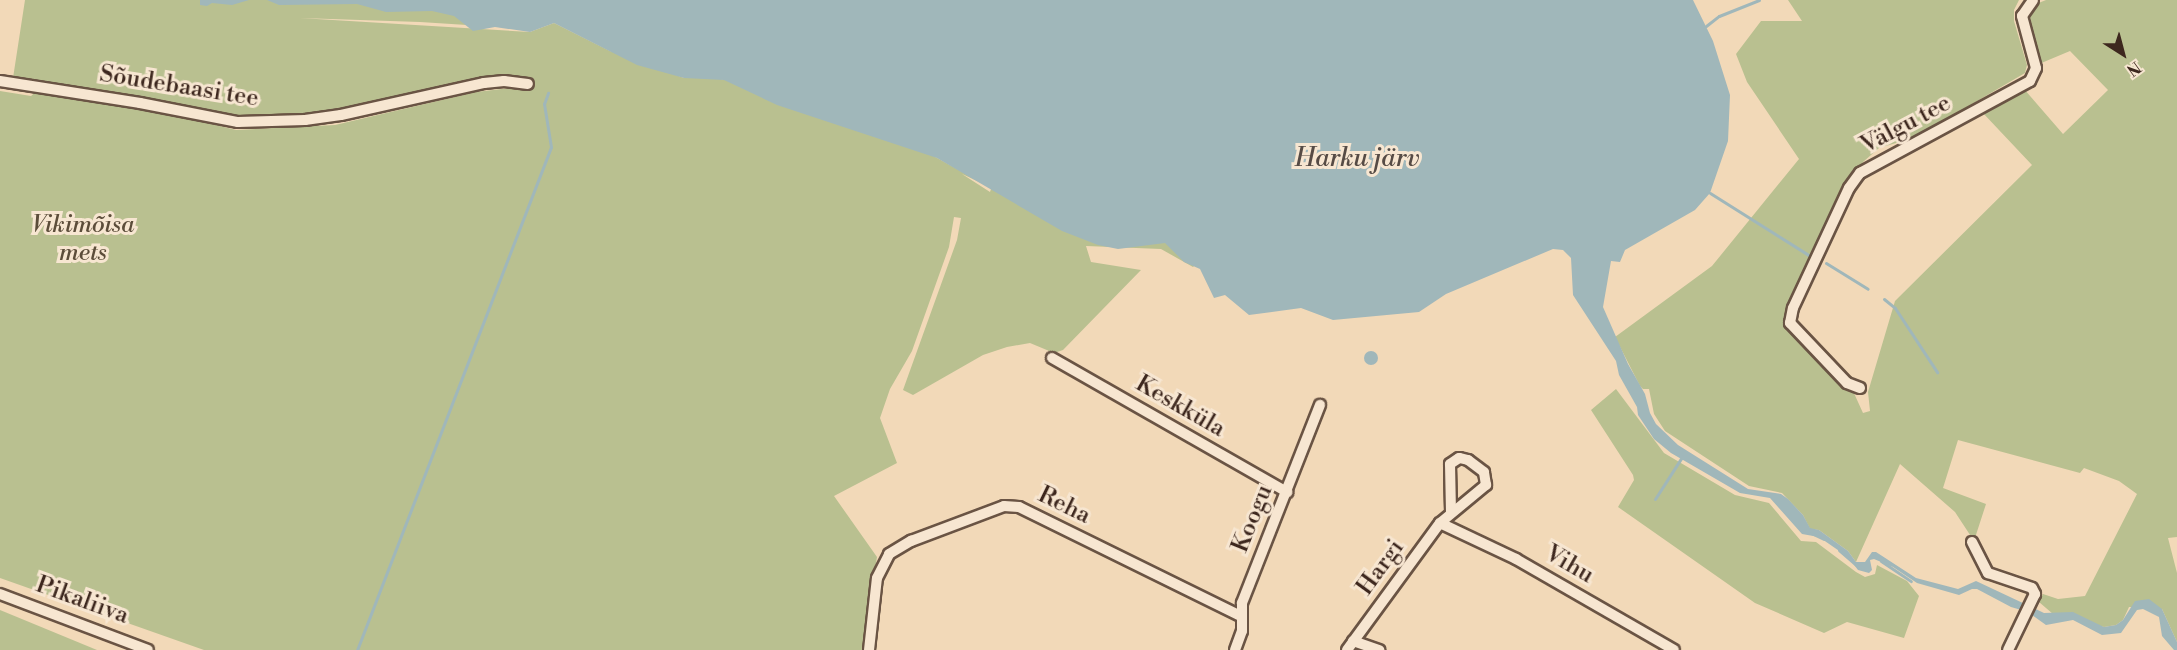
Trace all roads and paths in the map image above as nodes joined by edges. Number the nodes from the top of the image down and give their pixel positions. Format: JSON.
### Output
{"nodes":[{"id":1,"x":2033,"y":0,"type":"edge"},
{"id":2,"x":0,"y":81,"type":"edge"},
{"id":3,"x":528,"y":84,"type":"dead end"},
{"id":4,"x":1052,"y":358,"type":"dead end"},
{"id":5,"x":1860,"y":388,"type":"dead end"},
{"id":6,"x":1320,"y":405,"type":"dead end"},
{"id":7,"x":1287,"y":492,"type":"junction"},
{"id":8,"x":1451,"y":513,"type":"junction"},
{"id":9,"x":1440,"y":523,"type":"junction"},
{"id":10,"x":1972,"y":542,"type":"dead end"},
{"id":11,"x":0,"y":594,"type":"edge"},
{"id":12,"x":1241,"y":616,"type":"junction"},
{"id":13,"x":1350,"y":645,"type":"edge"},
{"id":14,"x":148,"y":650,"type":"edge"},
{"id":15,"x":869,"y":650,"type":"edge"},
{"id":16,"x":1235,"y":650,"type":"edge"},
{"id":17,"x":1379,"y":650,"type":"edge"},
{"id":18,"x":1674,"y":650,"type":"edge"},
{"id":19,"x":2008,"y":650,"type":"edge"}],
"edges":[{"from":1,"to":5,"type":"street","name":"Välgu tee"},
{"from":2,"to":3,"type":"street","name":"Sõudebaasi tee"},
{"from":4,"to":7,"type":"street","name":"Keskküla"},
{"from":6,"to":7,"type":"street","name":"Koogu"},
{"from":7,"to":12,"type":"street","name":"Koogu"},
{"from":8,"to":8,"type":"street","name":"Hargi"},
{"from":8,"to":9,"type":"street","name":"Hargi"},
{"from":9,"to":13,"type":"street","name":"Hargi"},
{"from":9,"to":18,"type":"street","name":"Vihu"},
{"from":10,"to":19,"type":"street"},
{"from":11,"to":14,"type":"street","name":"Pikaliiva"},
{"from":12,"to":15,"type":"street","name":"Reha"},
{"from":12,"to":16,"type":"street","name":"Koogu"},
{"from":13,"to":17,"type":"street"}]}
